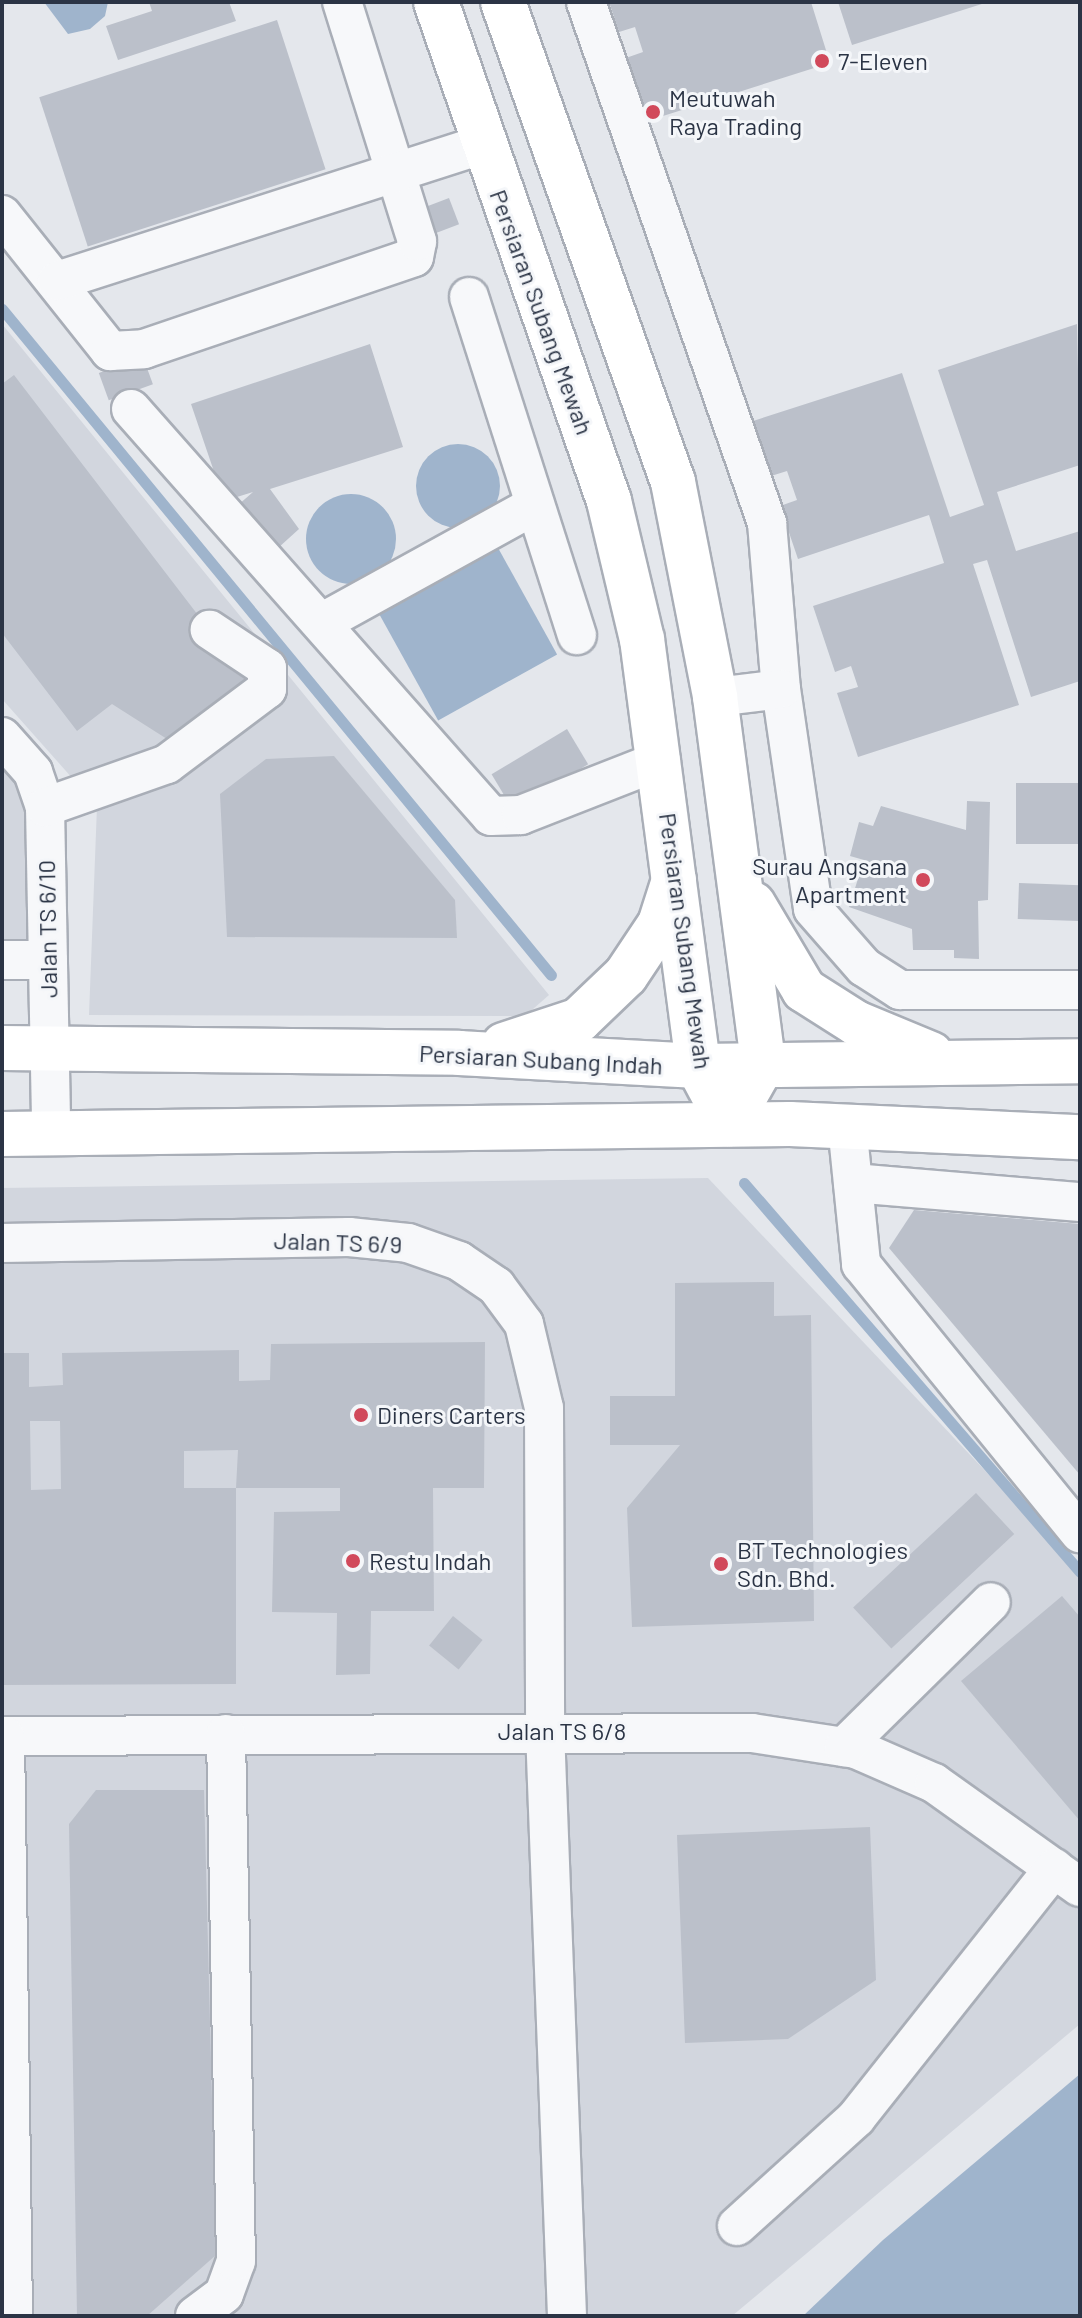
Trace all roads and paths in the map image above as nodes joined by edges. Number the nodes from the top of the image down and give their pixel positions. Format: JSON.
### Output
{"nodes":[{"id":1,"x":342,"y":2,"type":"edge"},
{"id":2,"x":436,"y":2,"type":"edge"},
{"id":3,"x":503,"y":2,"type":"edge"},
{"id":4,"x":586,"y":2,"type":"edge"},
{"id":5,"x":483,"y":144,"type":"junction"},
{"id":6,"x":394,"y":171,"type":"junction"},
{"id":7,"x":2,"y":215,"type":"edge"},
{"id":8,"x":57,"y":281,"type":"junction"},
{"id":9,"x":469,"y":297,"type":"dead end"},
{"id":10,"x":131,"y":409,"type":"dead end"},
{"id":11,"x":535,"y":505,"type":"junction"},
{"id":12,"x":323,"y":622,"type":"junction"},
{"id":13,"x":210,"y":630,"type":"dead end"},
{"id":14,"x":577,"y":635,"type":"dead end"},
{"id":15,"x":781,"y":689,"type":"junction"},
{"id":16,"x":715,"y":697,"type":"junction"},
{"id":17,"x":4,"y":743,"type":"edge"},
{"id":18,"x":661,"y":760,"type":"junction"},
{"id":19,"x":45,"y":807,"type":"junction"},
{"id":20,"x":676,"y":873,"type":"junction"},
{"id":21,"x":741,"y":880,"type":"junction"},
{"id":22,"x":2,"y":960,"type":"edge"},
{"id":23,"x":48,"y":960,"type":"junction"},
{"id":24,"x":1080,"y":990,"type":"edge"},
{"id":25,"x":50,"y":1047,"type":"junction"},
{"id":26,"x":2,"y":1048,"type":"edge"},
{"id":27,"x":459,"y":1053,"type":"junction"},
{"id":28,"x":1080,"y":1061,"type":"edge"},
{"id":29,"x":950,"y":1062,"type":"junction"},
{"id":30,"x":763,"y":1064,"type":"junction"},
{"id":31,"x":698,"y":1066,"type":"junction"},
{"id":32,"x":729,"y":1124,"type":"junction"},
{"id":33,"x":847,"y":1125,"type":"junction"},
{"id":34,"x":51,"y":1133,"type":"junction"},
{"id":35,"x":2,"y":1134,"type":"edge"},
{"id":36,"x":1080,"y":1137,"type":"edge"},
{"id":37,"x":853,"y":1183,"type":"junction"},
{"id":38,"x":1080,"y":1202,"type":"edge"},
{"id":39,"x":2,"y":1243,"type":"edge"},
{"id":40,"x":1080,"y":1533,"type":"edge"},
{"id":41,"x":991,"y":1602,"type":"dead end"},
{"id":42,"x":545,"y":1730,"type":"junction"},
{"id":43,"x":226,"y":1734,"type":"junction"},
{"id":44,"x":3,"y":1736,"type":"edge"},
{"id":45,"x":844,"y":1747,"type":"junction"},
{"id":46,"x":1067,"y":1877,"type":"edge"},
{"id":47,"x":6,"y":2214,"type":"edge"},
{"id":48,"x":737,"y":2226,"type":"dead end"},
{"id":49,"x":13,"y":2316,"type":"edge"},
{"id":50,"x":195,"y":2316,"type":"edge"},
{"id":51,"x":567,"y":2316,"type":"edge"}],
"edges":[{"from":1,"to":6,"type":"street"},
{"from":2,"to":5,"type":"main road","name":"Persiaran Subang Mewah"},
{"from":3,"to":16,"type":"main road"},
{"from":4,"to":15,"type":"street"},
{"from":5,"to":6,"type":"street"},
{"from":5,"to":18,"type":"main road","name":"Persiaran Subang Mewah"},
{"from":6,"to":8,"type":"street"},
{"from":6,"to":8,"type":"street"},
{"from":7,"to":8,"type":"street"},
{"from":9,"to":11,"type":"street"},
{"from":10,"to":12,"type":"street"},
{"from":11,"to":12,"type":"street"},
{"from":11,"to":14,"type":"street"},
{"from":12,"to":18,"type":"street"},
{"from":13,"to":19,"type":"street"},
{"from":15,"to":16,"type":"street"},
{"from":15,"to":24,"type":"street"},
{"from":16,"to":21,"type":"main road"},
{"from":17,"to":19,"type":"street","name":"Jalan TS 6/10"},
{"from":18,"to":20,"type":"main road","name":"Persiaran Subang Mewah"},
{"from":19,"to":23,"type":"street","name":"Jalan TS 6/10"},
{"from":20,"to":27,"type":"main road"},
{"from":20,"to":31,"type":"main road","name":"Persiaran Subang Mewah"},
{"from":21,"to":29,"type":"main road"},
{"from":21,"to":30,"type":"main road"},
{"from":22,"to":23,"type":"street"},
{"from":23,"to":25,"type":"street","name":"Jalan TS 6/10"},
{"from":25,"to":26,"type":"main road","name":"Persiaran Subang Indah"},
{"from":25,"to":27,"type":"main road","name":"Persiaran Subang Indah"},
{"from":25,"to":34,"type":"street","name":"Jalan TS 6/10"},
{"from":27,"to":31,"type":"main road","name":"Persiaran Subang Indah"},
{"from":28,"to":29,"type":"main road","name":"Persiaran Subang Indah"},
{"from":29,"to":30,"type":"main road","name":"Persiaran Subang Indah"},
{"from":30,"to":31,"type":"main road","name":"Persiaran Subang Indah"},
{"from":30,"to":32,"type":"main road"},
{"from":31,"to":32,"type":"main road","name":"Persiaran Subang Mewah"},
{"from":32,"to":33,"type":"main road"},
{"from":32,"to":34,"type":"main road"},
{"from":33,"to":36,"type":"main road"},
{"from":33,"to":37,"type":"street"},
{"from":34,"to":35,"type":"main road"},
{"from":37,"to":38,"type":"street"},
{"from":37,"to":40,"type":"street"},
{"from":39,"to":42,"type":"street","name":"Jalan TS 6/9"},
{"from":41,"to":45,"type":"street"},
{"from":42,"to":43,"type":"street","name":"Jalan TS 6/8"},
{"from":42,"to":45,"type":"street","name":"Jalan TS 6/8"},
{"from":42,"to":51,"type":"street","name":"Jalan TS 6/9"},
{"from":43,"to":44,"type":"street","name":"Jalan TS 6/8"},
{"from":43,"to":50,"type":"street"},
{"from":44,"to":47,"type":"street"},
{"from":45,"to":46,"type":"street","name":"Jalan TS 6/8"},
{"from":46,"to":48,"type":"street"},
{"from":47,"to":49,"type":"street"}]}
